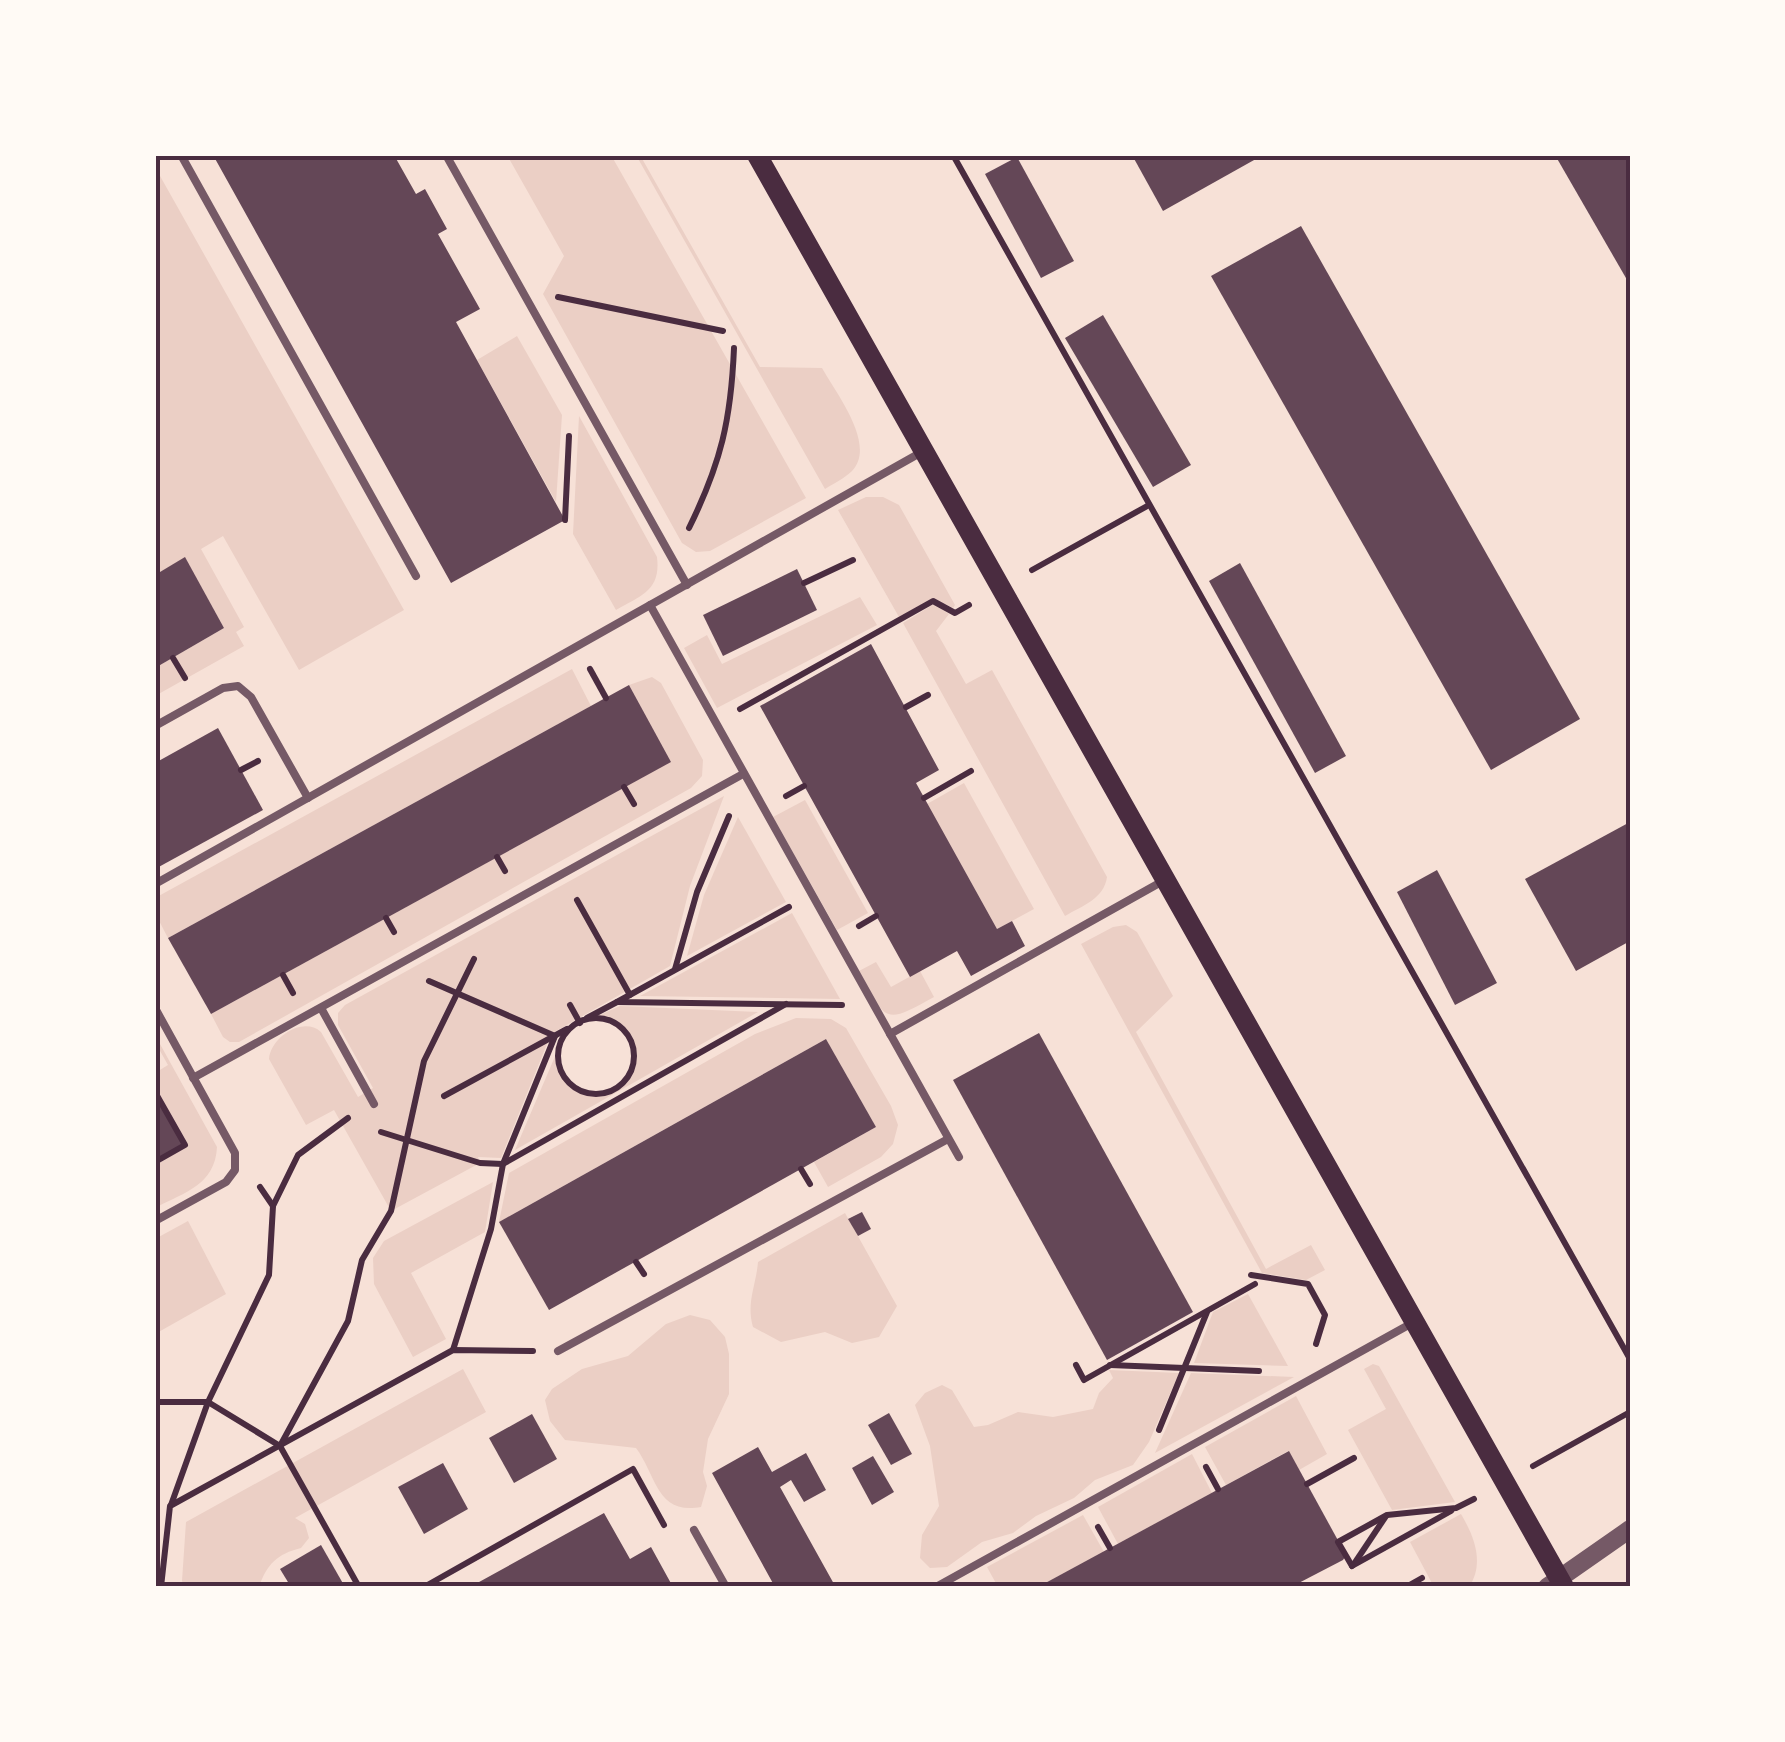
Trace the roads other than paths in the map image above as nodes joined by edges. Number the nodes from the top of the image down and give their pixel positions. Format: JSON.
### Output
{"nodes":[{"id":1,"x":181,"y":155,"type":"edge"},
{"id":2,"x":446,"y":155,"type":"edge"},
{"id":3,"x":757,"y":155,"type":"edge"},
{"id":4,"x":924,"y":450,"type":"junction"},
{"id":5,"x":416,"y":576,"type":"dead end"},
{"id":6,"x":687,"y":585,"type":"junction"},
{"id":7,"x":650,"y":605,"type":"junction"},
{"id":8,"x":155,"y":726,"type":"edge"},
{"id":9,"x":744,"y":774,"type":"junction"},
{"id":10,"x":308,"y":798,"type":"junction"},
{"id":11,"x":1167,"y":879,"type":"junction"},
{"id":12,"x":155,"y":884,"type":"edge"},
{"id":13,"x":155,"y":1008,"type":"edge"},
{"id":14,"x":320,"y":1008,"type":"junction"},
{"id":15,"x":890,"y":1034,"type":"junction"},
{"id":16,"x":194,"y":1078,"type":"junction"},
{"id":17,"x":374,"y":1104,"type":"road end"},
{"id":18,"x":948,"y":1139,"type":"junction"},
{"id":19,"x":959,"y":1157,"type":"dead end"},
{"id":20,"x":155,"y":1221,"type":"edge"},
{"id":21,"x":1414,"y":1322,"type":"junction"},
{"id":22,"x":558,"y":1351,"type":"road end"},
{"id":23,"x":1630,"y":1529,"type":"edge"},
{"id":24,"x":694,"y":1530,"type":"dead end"},
{"id":25,"x":1557,"y":1584,"type":"edge"},
{"id":26,"x":726,"y":1587,"type":"edge"},
{"id":27,"x":936,"y":1587,"type":"edge"}],
"edges":[{"from":1,"to":5,"type":"lane"},
{"from":2,"to":6,"type":"lane"},
{"from":3,"to":4,"type":"main road"},
{"from":4,"to":6,"type":"lane"},
{"from":4,"to":11,"type":"main road"},
{"from":6,"to":7,"type":"lane"},
{"from":7,"to":9,"type":"lane"},
{"from":7,"to":10,"type":"lane"},
{"from":8,"to":10,"type":"lane"},
{"from":9,"to":14,"type":"lane"},
{"from":9,"to":15,"type":"lane"},
{"from":10,"to":12,"type":"lane"},
{"from":11,"to":15,"type":"lane"},
{"from":11,"to":21,"type":"main road"},
{"from":13,"to":16,"type":"lane"},
{"from":14,"to":16,"type":"lane"},
{"from":14,"to":17,"type":"lane"},
{"from":15,"to":18,"type":"lane"},
{"from":16,"to":20,"type":"lane"},
{"from":18,"to":19,"type":"lane"},
{"from":18,"to":22,"type":"lane"},
{"from":21,"to":25,"type":"main road"},
{"from":21,"to":27,"type":"lane"},
{"from":23,"to":25,"type":"street"},
{"from":24,"to":26,"type":"lane"}]}
